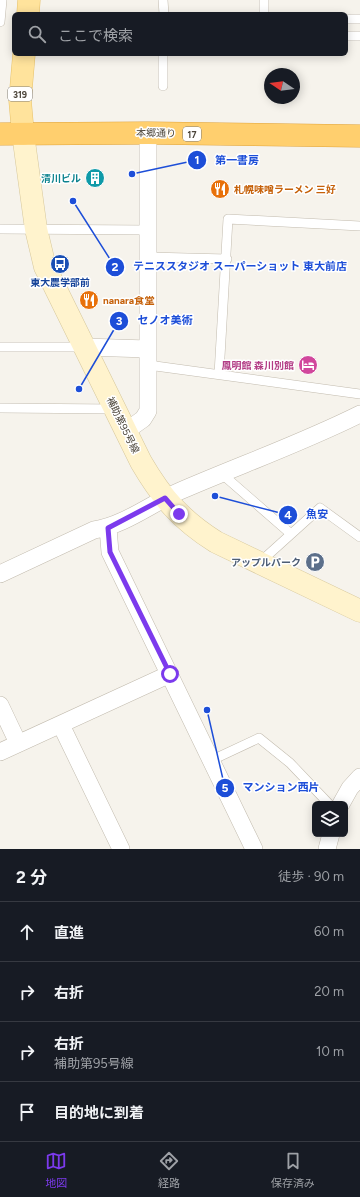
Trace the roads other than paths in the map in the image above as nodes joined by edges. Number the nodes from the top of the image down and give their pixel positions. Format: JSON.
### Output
{"nodes":[{"id":1,"x":2,"y":0,"type":"edge"},
{"id":2,"x":29,"y":0,"type":"edge"},
{"id":3,"x":163,"y":0,"type":"edge"},
{"id":4,"x":264,"y":0,"type":"edge"},
{"id":5,"x":28,"y":12,"type":"edge"},
{"id":6,"x":164,"y":12,"type":"edge"},
{"id":7,"x":264,"y":12,"type":"edge"},
{"id":8,"x":348,"y":19,"type":"edge"},
{"id":9,"x":360,"y":19,"type":"edge"},
{"id":10,"x":0,"y":22,"type":"edge"},
{"id":11,"x":348,"y":36,"type":"edge"},
{"id":12,"x":360,"y":36,"type":"edge"},
{"id":13,"x":24,"y":56,"type":"edge"},
{"id":14,"x":164,"y":56,"type":"edge"},
{"id":15,"x":163,"y":86,"type":"dead end"},
{"id":16,"x":148,"y":133,"type":"junction"},
{"id":17,"x":0,"y":134,"type":"edge"},
{"id":18,"x":23,"y":134,"type":"junction"},
{"id":19,"x":360,"y":136,"type":"edge"},
{"id":20,"x":360,"y":226,"type":"edge"},
{"id":21,"x":0,"y":229,"type":"edge"},
{"id":22,"x":36,"y":229,"type":"junction"},
{"id":23,"x":148,"y":230,"type":"junction"},
{"id":24,"x":149,"y":257,"type":"junction"},
{"id":25,"x":227,"y":259,"type":"junction"},
{"id":26,"x":0,"y":347,"type":"edge"},
{"id":27,"x":84,"y":347,"type":"junction"},
{"id":28,"x":148,"y":357,"type":"junction"},
{"id":29,"x":219,"y":374,"type":"junction"},
{"id":30,"x":360,"y":394,"type":"edge"},
{"id":31,"x":0,"y":408,"type":"edge"},
{"id":32,"x":115,"y":409,"type":"junction"},
{"id":33,"x":360,"y":414,"type":"edge"},
{"id":34,"x":126,"y":431,"type":"junction"},
{"id":35,"x":222,"y":474,"type":"junction"},
{"id":36,"x":165,"y":498,"type":"junction"},
{"id":37,"x":108,"y":528,"type":"junction"},
{"id":38,"x":291,"y":534,"type":"junction"},
{"id":39,"x":360,"y":537,"type":"edge"},
{"id":40,"x":258,"y":563,"type":"junction"},
{"id":41,"x":0,"y":574,"type":"edge"},
{"id":42,"x":360,"y":610,"type":"edge"},
{"id":43,"x":170,"y":674,"type":"junction"},
{"id":44,"x":0,"y":705,"type":"edge"},
{"id":45,"x":61,"y":725,"type":"junction"},
{"id":46,"x":18,"y":743,"type":"junction"},
{"id":47,"x":0,"y":752,"type":"edge"},
{"id":48,"x":212,"y":760,"type":"junction"},
{"id":49,"x":360,"y":777,"type":"edge"},
{"id":50,"x":326,"y":801,"type":"edge"},
{"id":51,"x":343,"y":801,"type":"edge"},
{"id":52,"x":330,"y":837,"type":"edge"},
{"id":53,"x":121,"y":849,"type":"edge"},
{"id":54,"x":254,"y":849,"type":"edge"},
{"id":55,"x":327,"y":849,"type":"edge"}],
"edges":[{"from":1,"to":10,"type":"lane"},
{"from":2,"to":5,"type":"main road"},
{"from":3,"to":6,"type":"lane"},
{"from":4,"to":7,"type":"lane"},
{"from":8,"to":9,"type":"lane"},
{"from":11,"to":12,"type":"lane"},
{"from":13,"to":18,"type":"main road","number":"319"},
{"from":14,"to":15,"type":"lane"},
{"from":16,"to":18,"type":"highway","name":"本郷通り","number":"17"},
{"from":16,"to":19,"type":"highway","name":"本郷通り","number":"17"},
{"from":16,"to":23,"type":"street"},
{"from":17,"to":18,"type":"highway","name":"本郷通り","number":"17"},
{"from":18,"to":22,"type":"street","name":"補助第95号線"},
{"from":20,"to":25,"type":"lane"},
{"from":21,"to":22,"type":"lane"},
{"from":22,"to":23,"type":"lane"},
{"from":22,"to":27,"type":"street","name":"補助第95号線"},
{"from":23,"to":24,"type":"street"},
{"from":24,"to":25,"type":"lane"},
{"from":24,"to":28,"type":"street"},
{"from":25,"to":29,"type":"lane"},
{"from":26,"to":27,"type":"lane"},
{"from":27,"to":28,"type":"street"},
{"from":27,"to":32,"type":"street","name":"補助第95号線"},
{"from":28,"to":29,"type":"lane"},
{"from":28,"to":34,"type":"street"},
{"from":29,"to":30,"type":"lane"},
{"from":31,"to":32,"type":"lane"},
{"from":32,"to":34,"type":"street","name":"補助第95号線"},
{"from":33,"to":35,"type":"street"},
{"from":34,"to":36,"type":"street","name":"補助第95号線"},
{"from":35,"to":36,"type":"street"},
{"from":35,"to":38,"type":"lane"},
{"from":36,"to":37,"type":"street"},
{"from":36,"to":40,"type":"street","name":"補助第95号線"},
{"from":37,"to":41,"type":"street"},
{"from":37,"to":43,"type":"street"},
{"from":38,"to":39,"type":"lane"},
{"from":38,"to":40,"type":"lane"},
{"from":40,"to":42,"type":"street","name":"補助第95号線"},
{"from":43,"to":45,"type":"street"},
{"from":43,"to":48,"type":"street"},
{"from":44,"to":46,"type":"street"},
{"from":45,"to":46,"type":"street"},
{"from":45,"to":53,"type":"street"},
{"from":46,"to":47,"type":"street"},
{"from":48,"to":50,"type":"lane"},
{"from":48,"to":54,"type":"street"},
{"from":49,"to":51,"type":"street"},
{"from":52,"to":55,"type":"street"}]}
